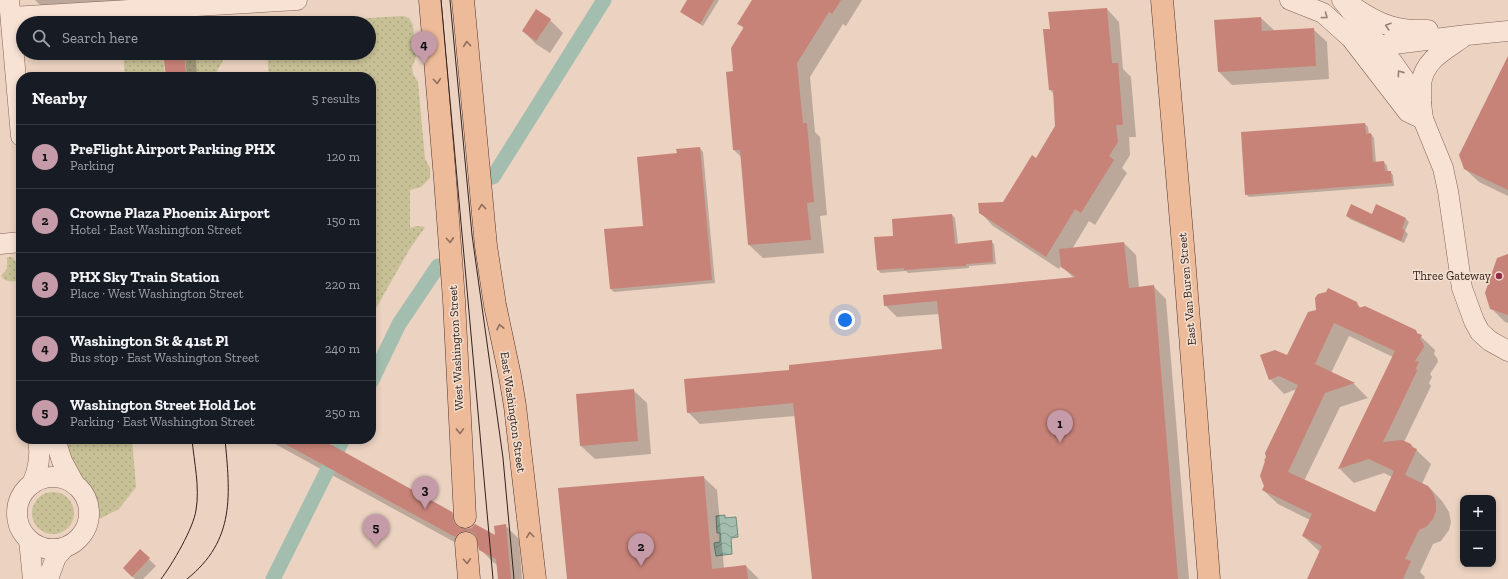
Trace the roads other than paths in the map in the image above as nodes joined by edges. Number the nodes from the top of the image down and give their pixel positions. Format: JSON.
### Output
{"nodes":[{"id":1,"x":297,"y":0,"type":"edge"},
{"id":2,"x":430,"y":0,"type":"edge"},
{"id":3,"x":463,"y":0,"type":"edge"},
{"id":4,"x":1162,"y":0,"type":"edge"},
{"id":5,"x":1290,"y":0,"type":"edge"},
{"id":6,"x":1344,"y":1,"type":"edge"},
{"id":7,"x":10,"y":8,"type":"edge"},
{"id":8,"x":1508,"y":32,"type":"edge"},
{"id":9,"x":1467,"y":35,"type":"junction"},
{"id":10,"x":1370,"y":49,"type":"junction"},
{"id":11,"x":16,"y":78,"type":"edge"},
{"id":12,"x":1422,"y":111,"type":"junction"},
{"id":13,"x":16,"y":242,"type":"edge"},
{"id":14,"x":0,"y":244,"type":"edge"},
{"id":15,"x":1508,"y":351,"type":"edge"},
{"id":16,"x":39,"y":444,"type":"edge"},
{"id":17,"x":57,"y":444,"type":"edge"},
{"id":18,"x":32,"y":484,"type":"junction"},
{"id":19,"x":75,"y":485,"type":"junction"},
{"id":20,"x":465,"y":517,"type":"dead end"},
{"id":21,"x":29,"y":540,"type":"junction"},
{"id":22,"x":466,"y":543,"type":"dead end"},
{"id":23,"x":64,"y":548,"type":"junction"},
{"id":24,"x":33,"y":579,"type":"edge"},
{"id":25,"x":48,"y":579,"type":"edge"},
{"id":26,"x":469,"y":579,"type":"edge"},
{"id":27,"x":535,"y":579,"type":"edge"},
{"id":28,"x":1209,"y":579,"type":"edge"}],
"edges":[{"from":1,"to":7,"type":"street"},
{"from":2,"to":20,"type":"main road","name":"West Washington Street","one_way":true},
{"from":27,"to":3,"type":"main road","name":"East Washington Street","one_way":true},
{"from":4,"to":28,"type":"main road","name":"East Van Buren Street"},
{"from":5,"to":10,"type":"street","one_way":true},
{"from":9,"to":6,"type":"street","one_way":true},
{"from":6,"to":10,"type":"street"},
{"from":7,"to":11,"type":"street"},
{"from":8,"to":9,"type":"street"},
{"from":9,"to":10,"type":"street"},
{"from":9,"to":12,"type":"street"},
{"from":10,"to":12,"type":"street"},
{"from":12,"to":15,"type":"street"},
{"from":13,"to":14,"type":"street"},
{"from":16,"to":18,"type":"street"},
{"from":17,"to":19,"type":"street"},
{"from":18,"to":19,"type":"street"},
{"from":18,"to":21,"type":"street"},
{"from":19,"to":23,"type":"street"},
{"from":21,"to":23,"type":"street"},
{"from":21,"to":24,"type":"street"},
{"from":22,"to":26,"type":"main road","one_way":true},
{"from":23,"to":25,"type":"street"}]}
